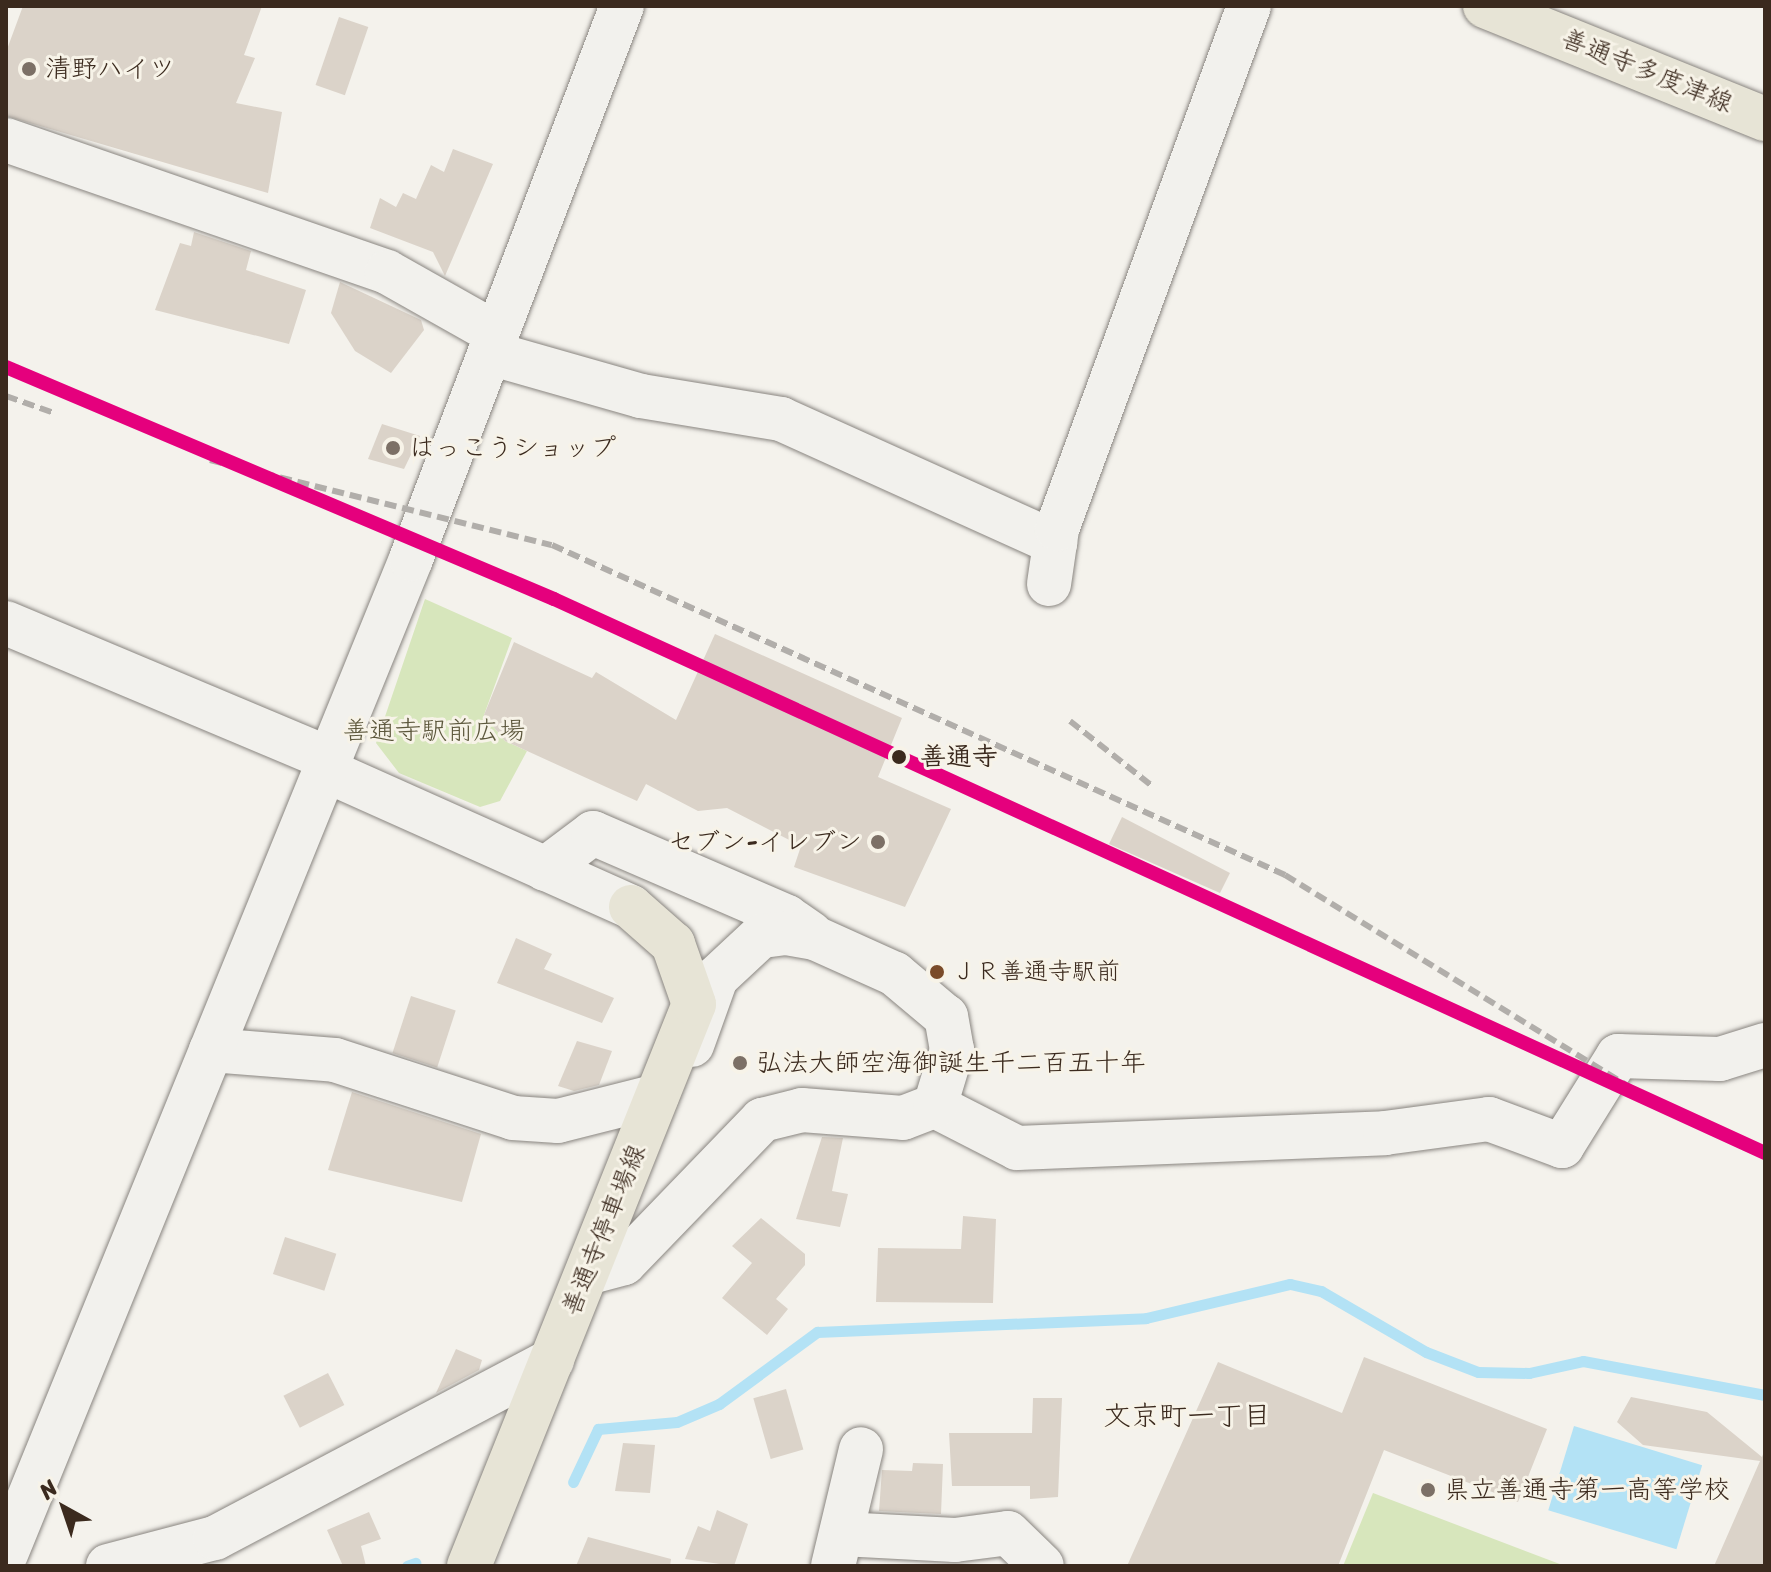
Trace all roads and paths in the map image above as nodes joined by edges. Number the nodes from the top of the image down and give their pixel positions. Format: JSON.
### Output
{"nodes":[{"id":1,"x":622,"y":6,"type":"edge"},
{"id":2,"x":1249,"y":6,"type":"edge"},
{"id":3,"x":1485,"y":6,"type":"edge"},
{"id":4,"x":1765,"y":119,"type":"edge"},
{"id":5,"x":6,"y":140,"type":"edge"},
{"id":6,"x":493,"y":344,"type":"junction"},
{"id":7,"x":6,"y":623,"type":"edge"},
{"id":8,"x":327,"y":765,"type":"junction"},
{"id":9,"x":545,"y":869,"type":"junction"},
{"id":10,"x":631,"y":907,"type":"joint"},
{"id":11,"x":815,"y":938,"type":"junction"},
{"id":12,"x":1765,"y":1045,"type":"edge"},
{"id":13,"x":211,"y":1050,"type":"junction"},
{"id":14,"x":664,"y":1081,"type":"junction"},
{"id":15,"x":935,"y":1106,"type":"junction"},
{"id":16,"x":626,"y":1175,"type":"junction"},
{"id":17,"x":683,"y":1200,"type":"junction"},
{"id":18,"x":587,"y":1273,"type":"junction"},
{"id":19,"x":552,"y":1360,"type":"junction"},
{"id":20,"x":861,"y":1449,"type":"dead end"},
{"id":21,"x":838,"y":1550,"type":"edge"},
{"id":22,"x":6,"y":1554,"type":"edge"},
{"id":23,"x":108,"y":1566,"type":"edge"},
{"id":24,"x":469,"y":1566,"type":"edge"},
{"id":25,"x":1042,"y":1566,"type":"edge"}],
"edges":[{"from":1,"to":6,"type":"street"},
{"from":2,"to":6,"type":"street"},
{"from":3,"to":4,"type":"main road","name":"善通寺多度津線"},
{"from":5,"to":6,"type":"street"},
{"from":6,"to":8,"type":"street"},
{"from":7,"to":8,"type":"street"},
{"from":8,"to":9,"type":"street"},
{"from":8,"to":13,"type":"street"},
{"from":9,"to":10,"type":"street"},
{"from":9,"to":11,"type":"street"},
{"from":10,"to":14,"type":"main road","name":"善通寺停車場線"},
{"from":11,"to":14,"type":"street"},
{"from":11,"to":15,"type":"street"},
{"from":12,"to":15,"type":"street"},
{"from":13,"to":14,"type":"street"},
{"from":13,"to":22,"type":"street"},
{"from":14,"to":16,"type":"main road","name":"善通寺停車場線"},
{"from":15,"to":17,"type":"street"},
{"from":16,"to":17,"type":"street"},
{"from":16,"to":18,"type":"main road","name":"善通寺停車場線"},
{"from":17,"to":18,"type":"street"},
{"from":18,"to":19,"type":"main road","name":"善通寺停車場線"},
{"from":19,"to":23,"type":"street"},
{"from":19,"to":24,"type":"main road","name":"善通寺停車場線"},
{"from":20,"to":21,"type":"street"},
{"from":21,"to":25,"type":"street"}]}
